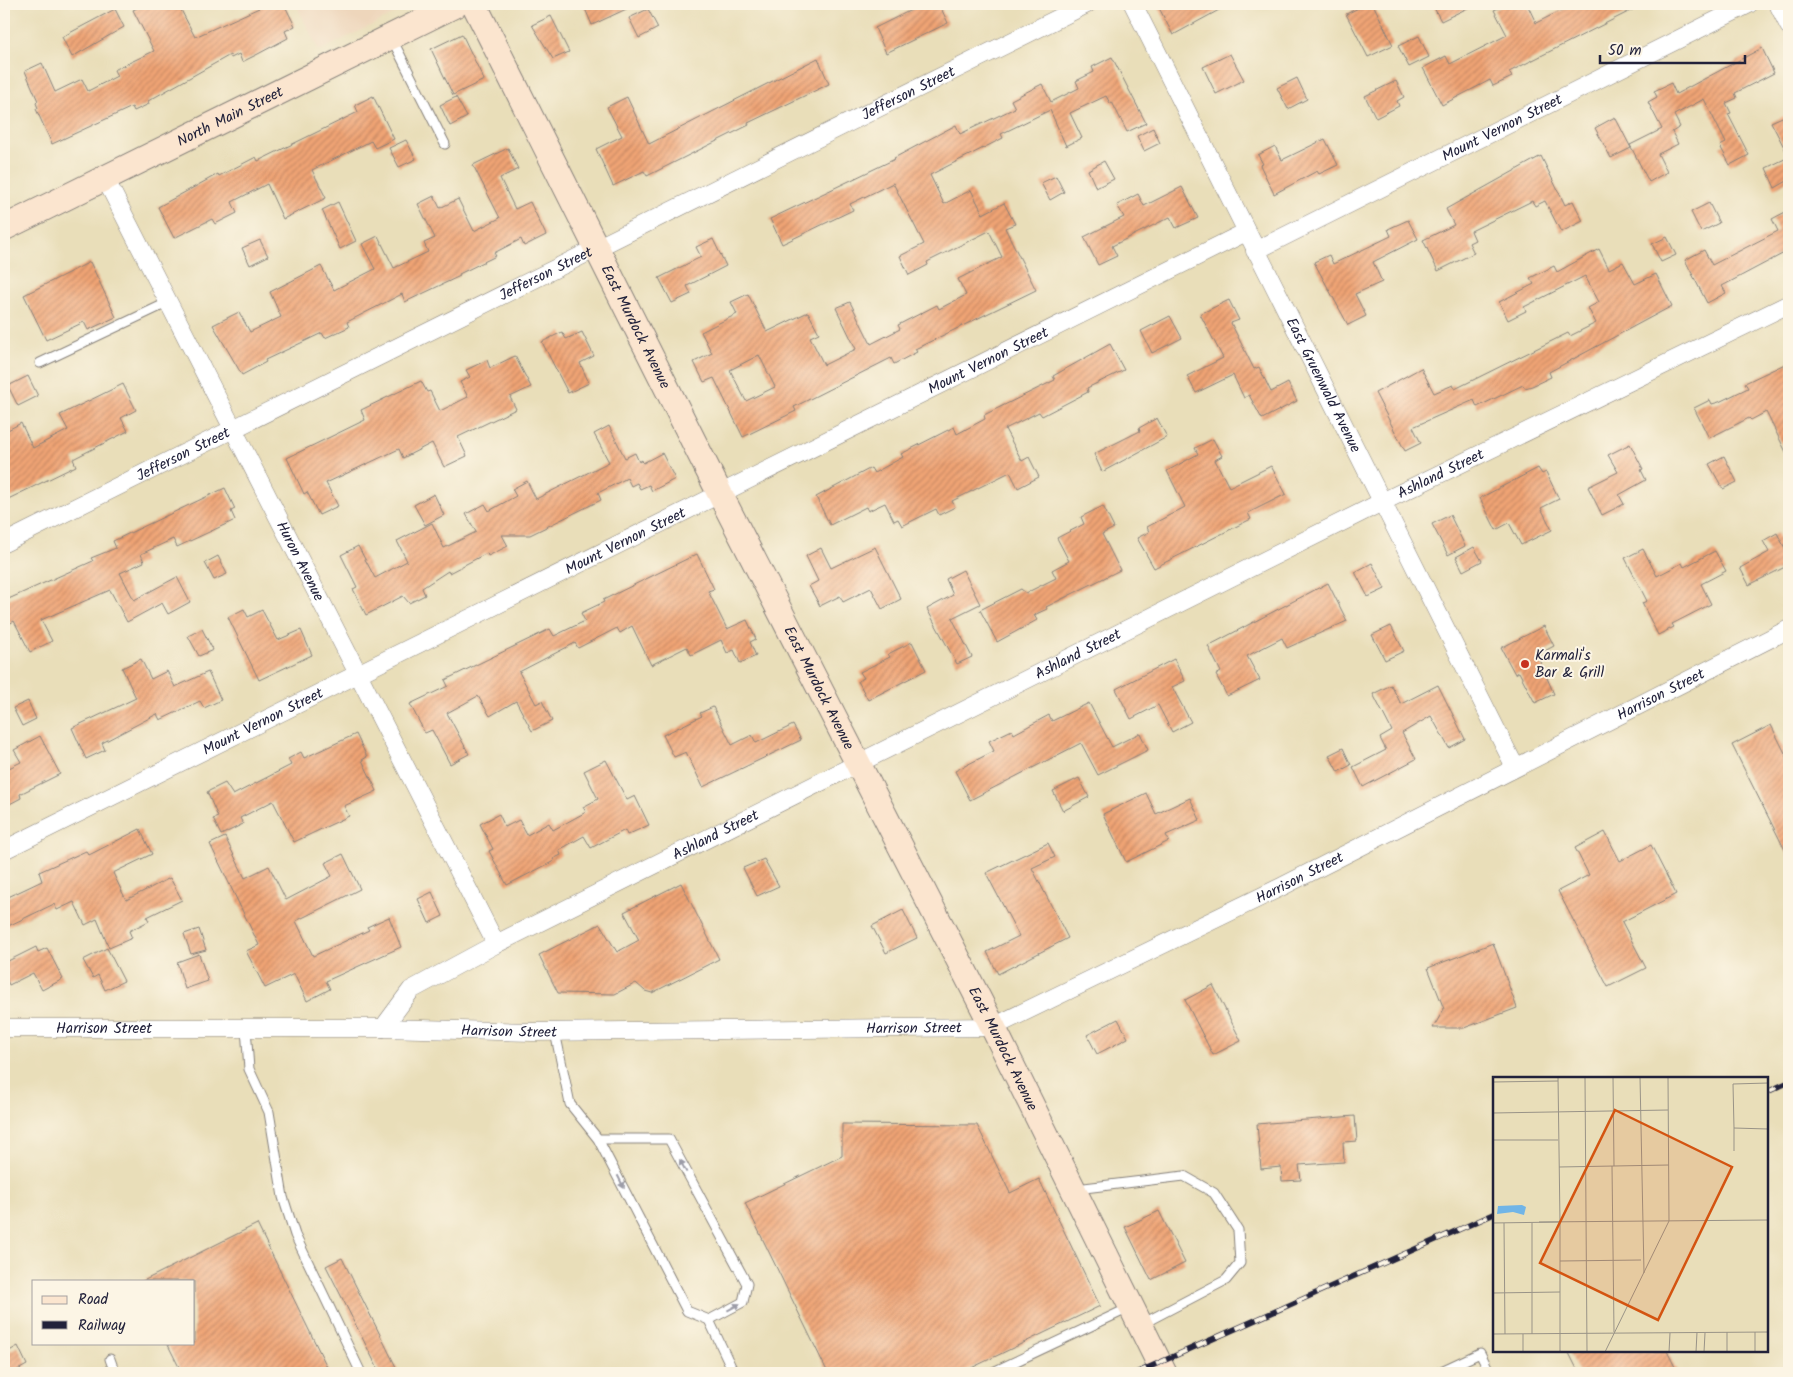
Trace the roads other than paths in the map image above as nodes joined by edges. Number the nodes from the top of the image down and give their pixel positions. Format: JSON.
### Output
{"nodes":[{"id":1,"x":458,"y":4,"type":"edge"},
{"id":2,"x":474,"y":4,"type":"edge"},
{"id":3,"x":1087,"y":4,"type":"edge"},
{"id":4,"x":1133,"y":4,"type":"edge"},
{"id":5,"x":1749,"y":4,"type":"edge"},
{"id":6,"x":1778,"y":4,"type":"edge"},
{"id":7,"x":1789,"y":26,"type":"edge"},
{"id":8,"x":391,"y":36,"type":"junction"},
{"id":9,"x":445,"y":144,"type":"dead end"},
{"id":10,"x":105,"y":178,"type":"junction"},
{"id":11,"x":4,"y":228,"type":"edge"},
{"id":12,"x":1246,"y":232,"type":"junction"},
{"id":13,"x":598,"y":249,"type":"junction"},
{"id":14,"x":1255,"y":251,"type":"junction"},
{"id":15,"x":167,"y":303,"type":"junction"},
{"id":16,"x":1789,"y":304,"type":"edge"},
{"id":17,"x":40,"y":363,"type":"dead end"},
{"id":18,"x":232,"y":430,"type":"junction"},
{"id":19,"x":720,"y":494,"type":"junction"},
{"id":20,"x":1382,"y":502,"type":"junction"},
{"id":21,"x":4,"y":543,"type":"edge"},
{"id":22,"x":1789,"y":629,"type":"edge"},
{"id":23,"x":357,"y":675,"type":"junction"},
{"id":24,"x":858,"y":764,"type":"junction"},
{"id":25,"x":1514,"y":767,"type":"junction"},
{"id":26,"x":4,"y":850,"type":"edge"},
{"id":27,"x":496,"y":944,"type":"junction"},
{"id":28,"x":993,"y":1026,"type":"junction"},
{"id":29,"x":4,"y":1028,"type":"edge"},
{"id":30,"x":246,"y":1028,"type":"junction"},
{"id":31,"x":383,"y":1028,"type":"junction"},
{"id":32,"x":555,"y":1032,"type":"junction"},
{"id":33,"x":598,"y":1139,"type":"junction"},
{"id":34,"x":1074,"y":1189,"type":"junction"},
{"id":35,"x":1136,"y":1316,"type":"junction"},
{"id":36,"x":709,"y":1320,"type":"junction"},
{"id":37,"x":110,"y":1359,"type":"dead end"},
{"id":38,"x":115,"y":1373,"type":"edge"},
{"id":39,"x":361,"y":1373,"type":"edge"},
{"id":40,"x":734,"y":1373,"type":"edge"},
{"id":41,"x":991,"y":1373,"type":"edge"},
{"id":42,"x":1164,"y":1373,"type":"edge"},
{"id":43,"x":1437,"y":1373,"type":"edge"},
{"id":44,"x":1490,"y":1373,"type":"edge"}],
"edges":[{"from":1,"to":8,"type":"main road","name":"North Main Street"},
{"from":2,"to":13,"type":"main road","name":"East Murdock Avenue"},
{"from":3,"to":13,"type":"street","name":"Jefferson Street"},
{"from":4,"to":12,"type":"street","name":"East Gruenwald Avenue"},
{"from":5,"to":14,"type":"street","name":"Mount Vernon Street"},
{"from":6,"to":7,"type":"street"},
{"from":8,"to":9,"type":"lane"},
{"from":8,"to":10,"type":"main road","name":"North Main Street"},
{"from":10,"to":11,"type":"main road","name":"North Main Street"},
{"from":10,"to":15,"type":"street","name":"Huron Avenue"},
{"from":12,"to":14,"type":"street","name":"East Gruenwald Avenue"},
{"from":12,"to":19,"type":"street","name":"Mount Vernon Street"},
{"from":13,"to":18,"type":"street","name":"Jefferson Street"},
{"from":13,"to":19,"type":"main road","name":"East Murdock Avenue"},
{"from":14,"to":20,"type":"street","name":"East Gruenwald Avenue"},
{"from":15,"to":17,"type":"lane"},
{"from":15,"to":18,"type":"street","name":"Huron Avenue"},
{"from":16,"to":20,"type":"street","name":"Ashland Street"},
{"from":18,"to":21,"type":"street","name":"Jefferson Street"},
{"from":18,"to":23,"type":"street","name":"Huron Avenue"},
{"from":19,"to":23,"type":"street","name":"Mount Vernon Street"},
{"from":19,"to":24,"type":"main road","name":"East Murdock Avenue"},
{"from":20,"to":24,"type":"street","name":"Ashland Street"},
{"from":20,"to":25,"type":"street","name":"East Gruenwald Avenue"},
{"from":22,"to":25,"type":"street","name":"Harrison Street"},
{"from":23,"to":26,"type":"street","name":"Mount Vernon Street"},
{"from":23,"to":27,"type":"street","name":"Huron Avenue"},
{"from":24,"to":27,"type":"street","name":"Ashland Street"},
{"from":24,"to":28,"type":"main road","name":"East Murdock Avenue"},
{"from":25,"to":28,"type":"street","name":"Harrison Street"},
{"from":27,"to":31,"type":"street","name":"Ashland Street"},
{"from":28,"to":32,"type":"street","name":"Harrison Street"},
{"from":28,"to":34,"type":"main road","name":"East Murdock Avenue"},
{"from":29,"to":30,"type":"street","name":"Harrison Street"},
{"from":30,"to":31,"type":"street","name":"Harrison Street"},
{"from":30,"to":39,"type":"lane"},
{"from":31,"to":32,"type":"street","name":"Harrison Street"},
{"from":32,"to":33,"type":"lane"},
{"from":33,"to":36,"type":"lane","one_way":true},
{"from":36,"to":33,"type":"lane","one_way":true},
{"from":34,"to":35,"type":"main road","name":"East Murdock Avenue"},
{"from":34,"to":35,"type":"lane"},
{"from":35,"to":41,"type":"lane"},
{"from":35,"to":42,"type":"main road","name":"East Murdock Avenue"},
{"from":36,"to":40,"type":"lane"},
{"from":37,"to":38,"type":"lane"},
{"from":43,"to":44,"type":"lane"}]}
